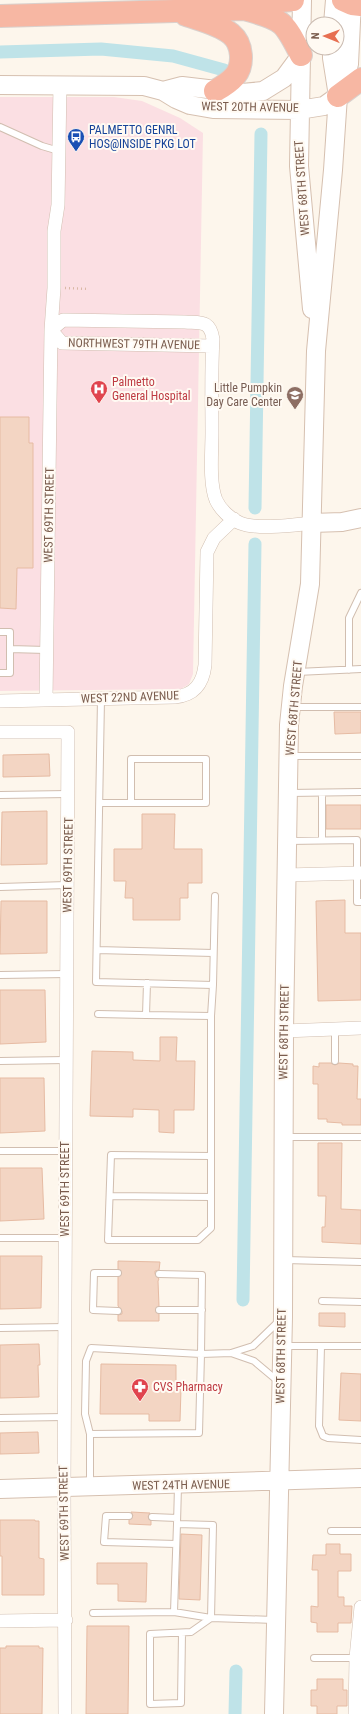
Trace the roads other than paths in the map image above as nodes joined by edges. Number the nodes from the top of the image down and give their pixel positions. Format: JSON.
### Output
{"nodes":[{"id":1,"x":293,"y":0,"type":"edge"},
{"id":2,"x":302,"y":0,"type":"edge"},
{"id":3,"x":348,"y":2,"type":"edge"},
{"id":4,"x":245,"y":9,"type":"junction"},
{"id":5,"x":175,"y":11,"type":"junction"},
{"id":6,"x":0,"y":16,"type":"edge"},
{"id":7,"x":338,"y":16,"type":"edge"},
{"id":8,"x":301,"y":55,"type":"junction"},
{"id":9,"x":332,"y":56,"type":"edge"},
{"id":10,"x":361,"y":79,"type":"edge"},
{"id":11,"x":0,"y":85,"type":"edge"},
{"id":12,"x":60,"y":85,"type":"junction"},
{"id":13,"x":163,"y":91,"type":"junction"},
{"id":14,"x":215,"y":91,"type":"junction"},
{"id":15,"x":338,"y":96,"type":"junction"},
{"id":16,"x":299,"y":110,"type":"junction"},
{"id":17,"x":0,"y":128,"type":"edge"},
{"id":18,"x":59,"y":151,"type":"junction"},
{"id":19,"x":51,"y":330,"type":"junction"},
{"id":20,"x":212,"y":346,"type":"junction"},
{"id":21,"x":316,"y":351,"type":"junction"},
{"id":22,"x":361,"y":518,"type":"edge"},
{"id":23,"x":234,"y":519,"type":"junction"},
{"id":24,"x":312,"y":523,"type":"junction"},
{"id":25,"x":361,"y":593,"type":"edge"},
{"id":26,"x":0,"y":632,"type":"edge"},
{"id":27,"x":10,"y":649,"type":"junction"},
{"id":28,"x":46,"y":650,"type":"junction"},
{"id":29,"x":361,"y":669,"type":"edge"},
{"id":30,"x":349,"y":670,"type":"junction"},
{"id":31,"x":296,"y":672,"type":"junction"},
{"id":32,"x":0,"y":673,"type":"edge"},
{"id":33,"x":100,"y":699,"type":"junction"},
{"id":34,"x":46,"y":700,"type":"junction"},
{"id":35,"x":0,"y":701,"type":"edge"},
{"id":36,"x":291,"y":707,"type":"junction"},
{"id":37,"x":361,"y":707,"type":"edge"},
{"id":38,"x":0,"y":732,"type":"edge"},
{"id":39,"x":289,"y":756,"type":"junction"},
{"id":40,"x":361,"y":756,"type":"edge"},
{"id":41,"x":361,"y":792,"type":"edge"},
{"id":42,"x":288,"y":793,"type":"junction"},
{"id":43,"x":322,"y":793,"type":"junction"},
{"id":44,"x":69,"y":794,"type":"junction"},
{"id":45,"x":0,"y":795,"type":"edge"},
{"id":46,"x":100,"y":803,"type":"junction"},
{"id":47,"x":131,"y":803,"type":"junction"},
{"id":48,"x":322,"y":840,"type":"junction"},
{"id":49,"x":359,"y":840,"type":"edge"},
{"id":50,"x":287,"y":841,"type":"junction"},
{"id":51,"x":359,"y":873,"type":"edge"},
{"id":52,"x":286,"y":875,"type":"junction"},
{"id":53,"x":67,"y":885,"type":"junction"},
{"id":54,"x":0,"y":887,"type":"edge"},
{"id":55,"x":215,"y":896,"type":"dead end"},
{"id":56,"x":361,"y":902,"type":"edge"},
{"id":57,"x":97,"y":950,"type":"junction"},
{"id":58,"x":213,"y":953,"type":"junction"},
{"id":59,"x":67,"y":974,"type":"junction"},
{"id":60,"x":0,"y":975,"type":"edge"},
{"id":61,"x":147,"y":983,"type":"junction"},
{"id":62,"x":213,"y":985,"type":"junction"},
{"id":63,"x":98,"y":1014,"type":"dead end"},
{"id":64,"x":146,"y":1014,"type":"junction"},
{"id":65,"x":211,"y":1016,"type":"junction"},
{"id":66,"x":361,"y":1028,"type":"edge"},
{"id":67,"x":335,"y":1029,"type":"junction"},
{"id":68,"x":284,"y":1031,"type":"junction"},
{"id":69,"x":66,"y":1060,"type":"junction"},
{"id":70,"x":0,"y":1061,"type":"edge"},
{"id":71,"x":335,"y":1061,"type":"dead end"},
{"id":72,"x":284,"y":1137,"type":"junction"},
{"id":73,"x":361,"y":1137,"type":"edge"},
{"id":74,"x":66,"y":1150,"type":"junction"},
{"id":75,"x":0,"y":1151,"type":"edge"},
{"id":76,"x":211,"y":1156,"type":"junction"},
{"id":77,"x":110,"y":1196,"type":"junction"},
{"id":78,"x":211,"y":1197,"type":"junction"},
{"id":79,"x":0,"y":1238,"type":"edge"},
{"id":80,"x":65,"y":1238,"type":"junction"},
{"id":81,"x":282,"y":1260,"type":"junction"},
{"id":82,"x":361,"y":1262,"type":"edge"},
{"id":83,"x":118,"y":1273,"type":"dead end"},
{"id":84,"x":159,"y":1274,"type":"dead end"},
{"id":85,"x":322,"y":1301,"type":"dead end"},
{"id":86,"x":361,"y":1302,"type":"edge"},
{"id":87,"x":159,"y":1310,"type":"dead end"},
{"id":88,"x":202,"y":1310,"type":"junction"},
{"id":89,"x":118,"y":1311,"type":"dead end"},
{"id":90,"x":283,"y":1317,"type":"junction"},
{"id":91,"x":65,"y":1327,"type":"junction"},
{"id":92,"x":0,"y":1328,"type":"edge"},
{"id":93,"x":282,"y":1346,"type":"junction"},
{"id":94,"x":321,"y":1346,"type":"junction"},
{"id":95,"x":361,"y":1346,"type":"edge"},
{"id":96,"x":231,"y":1353,"type":"junction"},
{"id":97,"x":201,"y":1354,"type":"junction"},
{"id":98,"x":281,"y":1384,"type":"junction"},
{"id":99,"x":64,"y":1417,"type":"junction"},
{"id":100,"x":0,"y":1418,"type":"edge"},
{"id":101,"x":90,"y":1434,"type":"junction"},
{"id":102,"x":361,"y":1440,"type":"edge"},
{"id":103,"x":361,"y":1478,"type":"edge"},
{"id":104,"x":279,"y":1482,"type":"junction"},
{"id":105,"x":178,"y":1485,"type":"junction"},
{"id":106,"x":90,"y":1487,"type":"junction"},
{"id":107,"x":64,"y":1488,"type":"junction"},
{"id":108,"x":0,"y":1489,"type":"edge"},
{"id":109,"x":129,"y":1516,"type":"dead end"},
{"id":110,"x":152,"y":1517,"type":"dead end"},
{"id":111,"x":177,"y":1521,"type":"junction"},
{"id":112,"x":331,"y":1531,"type":"dead end"},
{"id":113,"x":361,"y":1531,"type":"edge"},
{"id":114,"x":176,"y":1544,"type":"junction"},
{"id":115,"x":361,"y":1607,"type":"edge"},
{"id":116,"x":174,"y":1612,"type":"junction"},
{"id":117,"x":93,"y":1613,"type":"dead end"},
{"id":118,"x":210,"y":1618,"type":"junction"},
{"id":119,"x":66,"y":1620,"type":"junction"},
{"id":120,"x":276,"y":1620,"type":"junction"},
{"id":121,"x":0,"y":1621,"type":"edge"},
{"id":122,"x":182,"y":1633,"type":"junction"},
{"id":123,"x":358,"y":1657,"type":"edge"},
{"id":124,"x":314,"y":1658,"type":"dead end"},
{"id":125,"x":65,"y":1714,"type":"edge"},
{"id":126,"x":274,"y":1714,"type":"edge"},
{"id":127,"x":355,"y":1714,"type":"edge"}],
"edges":[{"from":1,"to":4,"type":"highway"},
{"from":2,"to":8,"type":"main road","name":"WEST 68TH STREET"},
{"from":3,"to":7,"type":"main road","name":"WEST 68TH STREET"},
{"from":3,"to":15,"type":"main road","name":"WEST 68TH STREET"},
{"from":4,"to":5,"type":"highway"},
{"from":4,"to":8,"type":"highway"},
{"from":5,"to":6,"type":"highway"},
{"from":5,"to":14,"type":"highway"},
{"from":8,"to":14,"type":"main road","name":"WEST 20TH AVENUE"},
{"from":8,"to":16,"type":"main road","name":"WEST 68TH STREET"},
{"from":9,"to":15,"type":"main road","name":"WEST 68TH STREET"},
{"from":10,"to":15,"type":"highway"},
{"from":11,"to":12,"type":"main road","name":"WEST 20TH AVENUE"},
{"from":12,"to":13,"type":"main road","name":"WEST 20TH AVENUE"},
{"from":12,"to":18,"type":"street","name":"WEST 69TH STREET"},
{"from":13,"to":14,"type":"main road","name":"WEST 20TH AVENUE"},
{"from":13,"to":16,"type":"main road","name":"WEST 20TH AVENUE"},
{"from":15,"to":16,"type":"main road","name":"WEST 20TH AVENUE"},
{"from":15,"to":21,"type":"main road","name":"WEST 68TH STREET"},
{"from":16,"to":21,"type":"main road","name":"WEST 68TH STREET"},
{"from":17,"to":18,"type":"lane"},
{"from":18,"to":19,"type":"street","name":"WEST 69TH STREET"},
{"from":19,"to":20,"type":"street","name":"NORTHWEST 79TH AVENUE"},
{"from":19,"to":20,"type":"street","name":"NORTHWEST 79TH AVENUE"},
{"from":19,"to":28,"type":"street","name":"WEST 69TH STREET"},
{"from":20,"to":23,"type":"street","name":"NORTHWEST 79TH AVENUE"},
{"from":21,"to":24,"type":"main road","name":"WEST 68TH STREET"},
{"from":22,"to":24,"type":"main road"},
{"from":23,"to":24,"type":"street","name":"NORTHWEST 79TH AVENUE"},
{"from":23,"to":33,"type":"street","name":"WEST 22ND AVENUE"},
{"from":24,"to":31,"type":"main road","name":"WEST 68TH STREET"},
{"from":25,"to":30,"type":"lane"},
{"from":26,"to":27,"type":"lane"},
{"from":27,"to":28,"type":"lane"},
{"from":27,"to":32,"type":"lane"},
{"from":28,"to":34,"type":"street","name":"WEST 69TH STREET"},
{"from":29,"to":30,"type":"lane"},
{"from":30,"to":31,"type":"lane"},
{"from":31,"to":36,"type":"main road","name":"WEST 68TH STREET"},
{"from":33,"to":34,"type":"street","name":"WEST 22ND AVENUE"},
{"from":33,"to":46,"type":"lane"},
{"from":34,"to":35,"type":"street","name":"WEST 22ND AVENUE"},
{"from":36,"to":37,"type":"lane"},
{"from":36,"to":39,"type":"main road","name":"WEST 68TH STREET"},
{"from":38,"to":44,"type":"street","name":"WEST 69TH STREET"},
{"from":39,"to":40,"type":"lane"},
{"from":39,"to":42,"type":"main road","name":"WEST 68TH STREET"},
{"from":41,"to":43,"type":"lane"},
{"from":42,"to":43,"type":"lane"},
{"from":42,"to":50,"type":"main road","name":"WEST 68TH STREET"},
{"from":43,"to":48,"type":"lane"},
{"from":44,"to":45,"type":"lane"},
{"from":44,"to":53,"type":"street","name":"WEST 69TH STREET"},
{"from":46,"to":47,"type":"lane"},
{"from":46,"to":57,"type":"lane"},
{"from":47,"to":47,"type":"lane"},
{"from":48,"to":49,"type":"lane"},
{"from":48,"to":50,"type":"lane"},
{"from":49,"to":51,"type":"lane"},
{"from":50,"to":52,"type":"main road","name":"WEST 68TH STREET"},
{"from":51,"to":52,"type":"street"},
{"from":51,"to":56,"type":"lane"},
{"from":52,"to":68,"type":"main road","name":"WEST 68TH STREET"},
{"from":53,"to":54,"type":"lane"},
{"from":53,"to":59,"type":"street","name":"WEST 69TH STREET"},
{"from":55,"to":58,"type":"lane"},
{"from":57,"to":58,"type":"lane"},
{"from":57,"to":61,"type":"lane"},
{"from":58,"to":62,"type":"lane"},
{"from":59,"to":60,"type":"lane"},
{"from":59,"to":69,"type":"street","name":"WEST 69TH STREET"},
{"from":61,"to":62,"type":"lane"},
{"from":61,"to":64,"type":"lane"},
{"from":62,"to":65,"type":"lane"},
{"from":63,"to":64,"type":"lane"},
{"from":64,"to":65,"type":"lane"},
{"from":65,"to":76,"type":"lane"},
{"from":66,"to":67,"type":"street"},
{"from":67,"to":68,"type":"street"},
{"from":67,"to":71,"type":"lane"},
{"from":68,"to":72,"type":"main road","name":"WEST 68TH STREET"},
{"from":69,"to":70,"type":"lane"},
{"from":69,"to":74,"type":"street","name":"WEST 69TH STREET"},
{"from":72,"to":73,"type":"lane"},
{"from":72,"to":81,"type":"main road","name":"WEST 68TH STREET"},
{"from":74,"to":75,"type":"lane"},
{"from":74,"to":80,"type":"street","name":"WEST 69TH STREET"},
{"from":76,"to":77,"type":"lane"},
{"from":76,"to":78,"type":"lane"},
{"from":77,"to":78,"type":"lane"},
{"from":77,"to":78,"type":"lane"},
{"from":79,"to":80,"type":"lane"},
{"from":80,"to":91,"type":"street","name":"WEST 69TH STREET"},
{"from":81,"to":82,"type":"lane"},
{"from":81,"to":90,"type":"main road","name":"WEST 68TH STREET"},
{"from":83,"to":89,"type":"lane"},
{"from":84,"to":88,"type":"lane"},
{"from":85,"to":86,"type":"lane"},
{"from":87,"to":88,"type":"lane"},
{"from":88,"to":97,"type":"lane"},
{"from":90,"to":93,"type":"main road","name":"WEST 68TH STREET"},
{"from":90,"to":96,"type":"lane"},
{"from":91,"to":92,"type":"lane"},
{"from":91,"to":99,"type":"street","name":"WEST 69TH STREET"},
{"from":93,"to":94,"type":"lane"},
{"from":93,"to":98,"type":"main road","name":"WEST 68TH STREET"},
{"from":94,"to":95,"type":"lane"},
{"from":94,"to":102,"type":"lane"},
{"from":96,"to":97,"type":"lane"},
{"from":96,"to":98,"type":"lane"},
{"from":97,"to":101,"type":"lane"},
{"from":97,"to":101,"type":"lane"},
{"from":98,"to":104,"type":"main road","name":"WEST 68TH STREET"},
{"from":99,"to":100,"type":"lane"},
{"from":99,"to":107,"type":"street","name":"WEST 69TH STREET"},
{"from":101,"to":106,"type":"lane"},
{"from":103,"to":104,"type":"main road","name":"WEST 24TH AVENUE"},
{"from":104,"to":105,"type":"main road","name":"WEST 24TH AVENUE"},
{"from":104,"to":120,"type":"main road","name":"WEST 68TH STREET"},
{"from":105,"to":106,"type":"main road","name":"WEST 24TH AVENUE"},
{"from":105,"to":111,"type":"lane"},
{"from":106,"to":107,"type":"main road","name":"WEST 24TH AVENUE"},
{"from":107,"to":108,"type":"main road","name":"WEST 24TH AVENUE"},
{"from":107,"to":119,"type":"street","name":"WEST 69TH STREET"},
{"from":109,"to":114,"type":"lane"},
{"from":110,"to":111,"type":"lane"},
{"from":111,"to":114,"type":"lane"},
{"from":111,"to":118,"type":"lane"},
{"from":112,"to":113,"type":"lane"},
{"from":114,"to":116,"type":"lane"},
{"from":115,"to":123,"type":"street"},
{"from":116,"to":117,"type":"lane"},
{"from":116,"to":118,"type":"lane"},
{"from":118,"to":120,"type":"lane"},
{"from":118,"to":122,"type":"lane"},
{"from":119,"to":121,"type":"street"},
{"from":119,"to":125,"type":"street","name":"WEST 69TH STREET"},
{"from":120,"to":126,"type":"main road","name":"WEST 68TH STREET"},
{"from":122,"to":122,"type":"lane"},
{"from":123,"to":124,"type":"lane"},
{"from":123,"to":127,"type":"street"}]}
